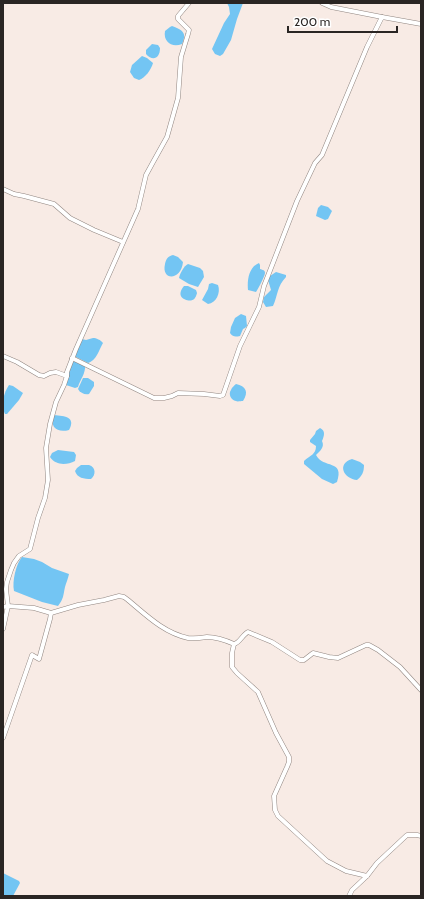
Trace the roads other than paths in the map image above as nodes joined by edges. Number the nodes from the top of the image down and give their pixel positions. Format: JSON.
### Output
{"nodes":[{"id":1,"x":189,"y":3,"type":"edge"},
{"id":2,"x":322,"y":3,"type":"edge"},
{"id":3,"x":382,"y":17,"type":"junction"},
{"id":4,"x":421,"y":24,"type":"edge"},
{"id":5,"x":3,"y":189,"type":"edge"},
{"id":6,"x":123,"y":242,"type":"junction"},
{"id":7,"x":3,"y":356,"type":"edge"},
{"id":8,"x":72,"y":358,"type":"junction"},
{"id":9,"x":67,"y":376,"type":"junction"},
{"id":10,"x":8,"y":606,"type":"junction"},
{"id":11,"x":3,"y":607,"type":"edge"},
{"id":12,"x":51,"y":613,"type":"junction"},
{"id":13,"x":3,"y":629,"type":"edge"},
{"id":14,"x":234,"y":644,"type":"junction"},
{"id":15,"x":421,"y":690,"type":"edge"},
{"id":16,"x":3,"y":738,"type":"edge"},
{"id":17,"x":421,"y":836,"type":"edge"},
{"id":18,"x":367,"y":876,"type":"junction"},
{"id":19,"x":349,"y":896,"type":"edge"}],
"edges":[{"from":1,"to":6,"type":"street"},
{"from":2,"to":3,"type":"street"},
{"from":3,"to":4,"type":"street"},
{"from":3,"to":8,"type":"street"},
{"from":5,"to":6,"type":"street"},
{"from":6,"to":8,"type":"street"},
{"from":7,"to":9,"type":"street"},
{"from":8,"to":9,"type":"street"},
{"from":9,"to":10,"type":"street"},
{"from":10,"to":11,"type":"street"},
{"from":10,"to":12,"type":"street"},
{"from":10,"to":13,"type":"street"},
{"from":12,"to":14,"type":"street"},
{"from":12,"to":16,"type":"street"},
{"from":14,"to":15,"type":"street"},
{"from":14,"to":18,"type":"street"},
{"from":17,"to":18,"type":"street"},
{"from":18,"to":19,"type":"street"}]}
